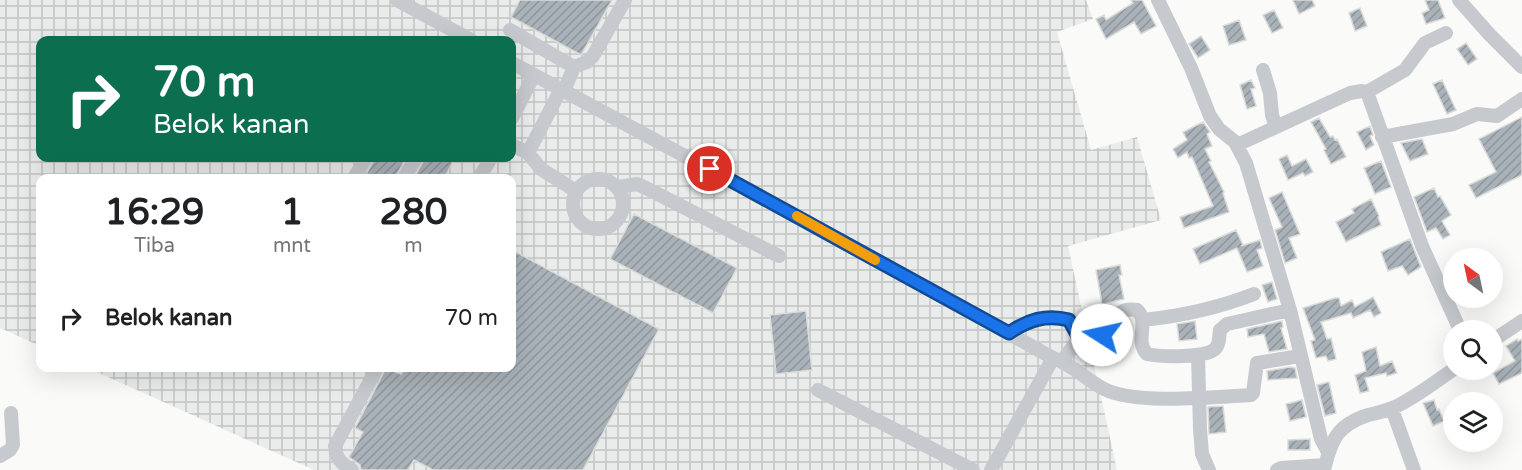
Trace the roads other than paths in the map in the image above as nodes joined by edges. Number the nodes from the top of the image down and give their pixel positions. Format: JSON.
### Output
{"nodes":[{"id":1,"x":397,"y":0,"type":"edge"},
{"id":2,"x":625,"y":0,"type":"edge"},
{"id":3,"x":1158,"y":0,"type":"edge"},
{"id":4,"x":1461,"y":0,"type":"edge"},
{"id":5,"x":510,"y":30,"type":"dead end"},
{"id":6,"x":1446,"y":33,"type":"dead end"},
{"id":7,"x":450,"y":35,"type":"edge"},
{"id":8,"x":516,"y":65,"type":"edge"},
{"id":9,"x":574,"y":67,"type":"junction"},
{"id":10,"x":1522,"y":67,"type":"edge"},
{"id":11,"x":1263,"y":70,"type":"dead end"},
{"id":12,"x":534,"y":75,"type":"junction"},
{"id":13,"x":562,"y":90,"type":"junction"},
{"id":14,"x":1367,"y":92,"type":"junction"},
{"id":15,"x":1522,"y":99,"type":"edge"},
{"id":16,"x":516,"y":110,"type":"edge"},
{"id":17,"x":1276,"y":127,"type":"junction"},
{"id":18,"x":1382,"y":137,"type":"junction"},
{"id":19,"x":1237,"y":145,"type":"junction"},
{"id":20,"x":516,"y":147,"type":"edge"},
{"id":21,"x":528,"y":153,"type":"junction"},
{"id":22,"x":618,"y":187,"type":"junction"},
{"id":23,"x":576,"y":191,"type":"junction"},
{"id":24,"x":779,"y":256,"type":"dead end"},
{"id":25,"x":1254,"y":294,"type":"dead end"},
{"id":26,"x":1290,"y":310,"type":"junction"},
{"id":27,"x":1143,"y":320,"type":"junction"},
{"id":28,"x":1455,"y":320,"type":"edge"},
{"id":29,"x":1522,"y":321,"type":"edge"},
{"id":30,"x":1009,"y":333,"type":"junction"},
{"id":31,"x":1503,"y":333,"type":"edge"},
{"id":32,"x":1078,"y":336,"type":"junction"},
{"id":33,"x":1198,"y":355,"type":"junction"},
{"id":34,"x":1300,"y":356,"type":"junction"},
{"id":35,"x":1057,"y":359,"type":"junction"},
{"id":36,"x":375,"y":372,"type":"edge"},
{"id":37,"x":1443,"y":376,"type":"edge"},
{"id":38,"x":818,"y":390,"type":"dead end"},
{"id":39,"x":1198,"y":398,"type":"junction"},
{"id":40,"x":1392,"y":409,"type":"junction"},
{"id":41,"x":11,"y":413,"type":"dead end"},
{"id":42,"x":0,"y":456,"type":"edge"},
{"id":43,"x":1325,"y":462,"type":"edge"},
{"id":44,"x":352,"y":470,"type":"edge"},
{"id":45,"x":973,"y":470,"type":"edge"},
{"id":46,"x":991,"y":470,"type":"edge"},
{"id":47,"x":1209,"y":470,"type":"edge"},
{"id":48,"x":1277,"y":470,"type":"edge"},
{"id":49,"x":1414,"y":470,"type":"edge"}],
"edges":[{"from":1,"to":7,"type":"street"},
{"from":2,"to":9,"type":"street"},
{"from":3,"to":19,"type":"street"},
{"from":4,"to":10,"type":"street"},
{"from":5,"to":9,"type":"street"},
{"from":6,"to":14,"type":"street"},
{"from":8,"to":12,"type":"street"},
{"from":9,"to":13,"type":"street"},
{"from":11,"to":17,"type":"street"},
{"from":12,"to":13,"type":"street"},
{"from":12,"to":16,"type":"street"},
{"from":13,"to":21,"type":"street"},
{"from":13,"to":30,"type":"street"},
{"from":14,"to":17,"type":"street"},
{"from":14,"to":18,"type":"street"},
{"from":15,"to":18,"type":"street"},
{"from":17,"to":19,"type":"street"},
{"from":18,"to":28,"type":"street"},
{"from":19,"to":26,"type":"street"},
{"from":20,"to":21,"type":"street"},
{"from":21,"to":23,"type":"street"},
{"from":22,"to":23,"type":"street"},
{"from":22,"to":23,"type":"street"},
{"from":22,"to":24,"type":"street"},
{"from":25,"to":27,"type":"street"},
{"from":26,"to":33,"type":"street"},
{"from":26,"to":34,"type":"street"},
{"from":27,"to":32,"type":"street"},
{"from":27,"to":33,"type":"street"},
{"from":29,"to":31,"type":"street"},
{"from":30,"to":32,"type":"street"},
{"from":30,"to":35,"type":"street"},
{"from":32,"to":35,"type":"street"},
{"from":33,"to":39,"type":"street"},
{"from":34,"to":39,"type":"street"},
{"from":34,"to":43,"type":"street"},
{"from":35,"to":39,"type":"street"},
{"from":35,"to":46,"type":"street"},
{"from":36,"to":44,"type":"street"},
{"from":37,"to":40,"type":"street"},
{"from":38,"to":45,"type":"street"},
{"from":39,"to":47,"type":"street"},
{"from":40,"to":43,"type":"street"},
{"from":40,"to":49,"type":"street"},
{"from":41,"to":42,"type":"street"},
{"from":43,"to":48,"type":"street"}]}
